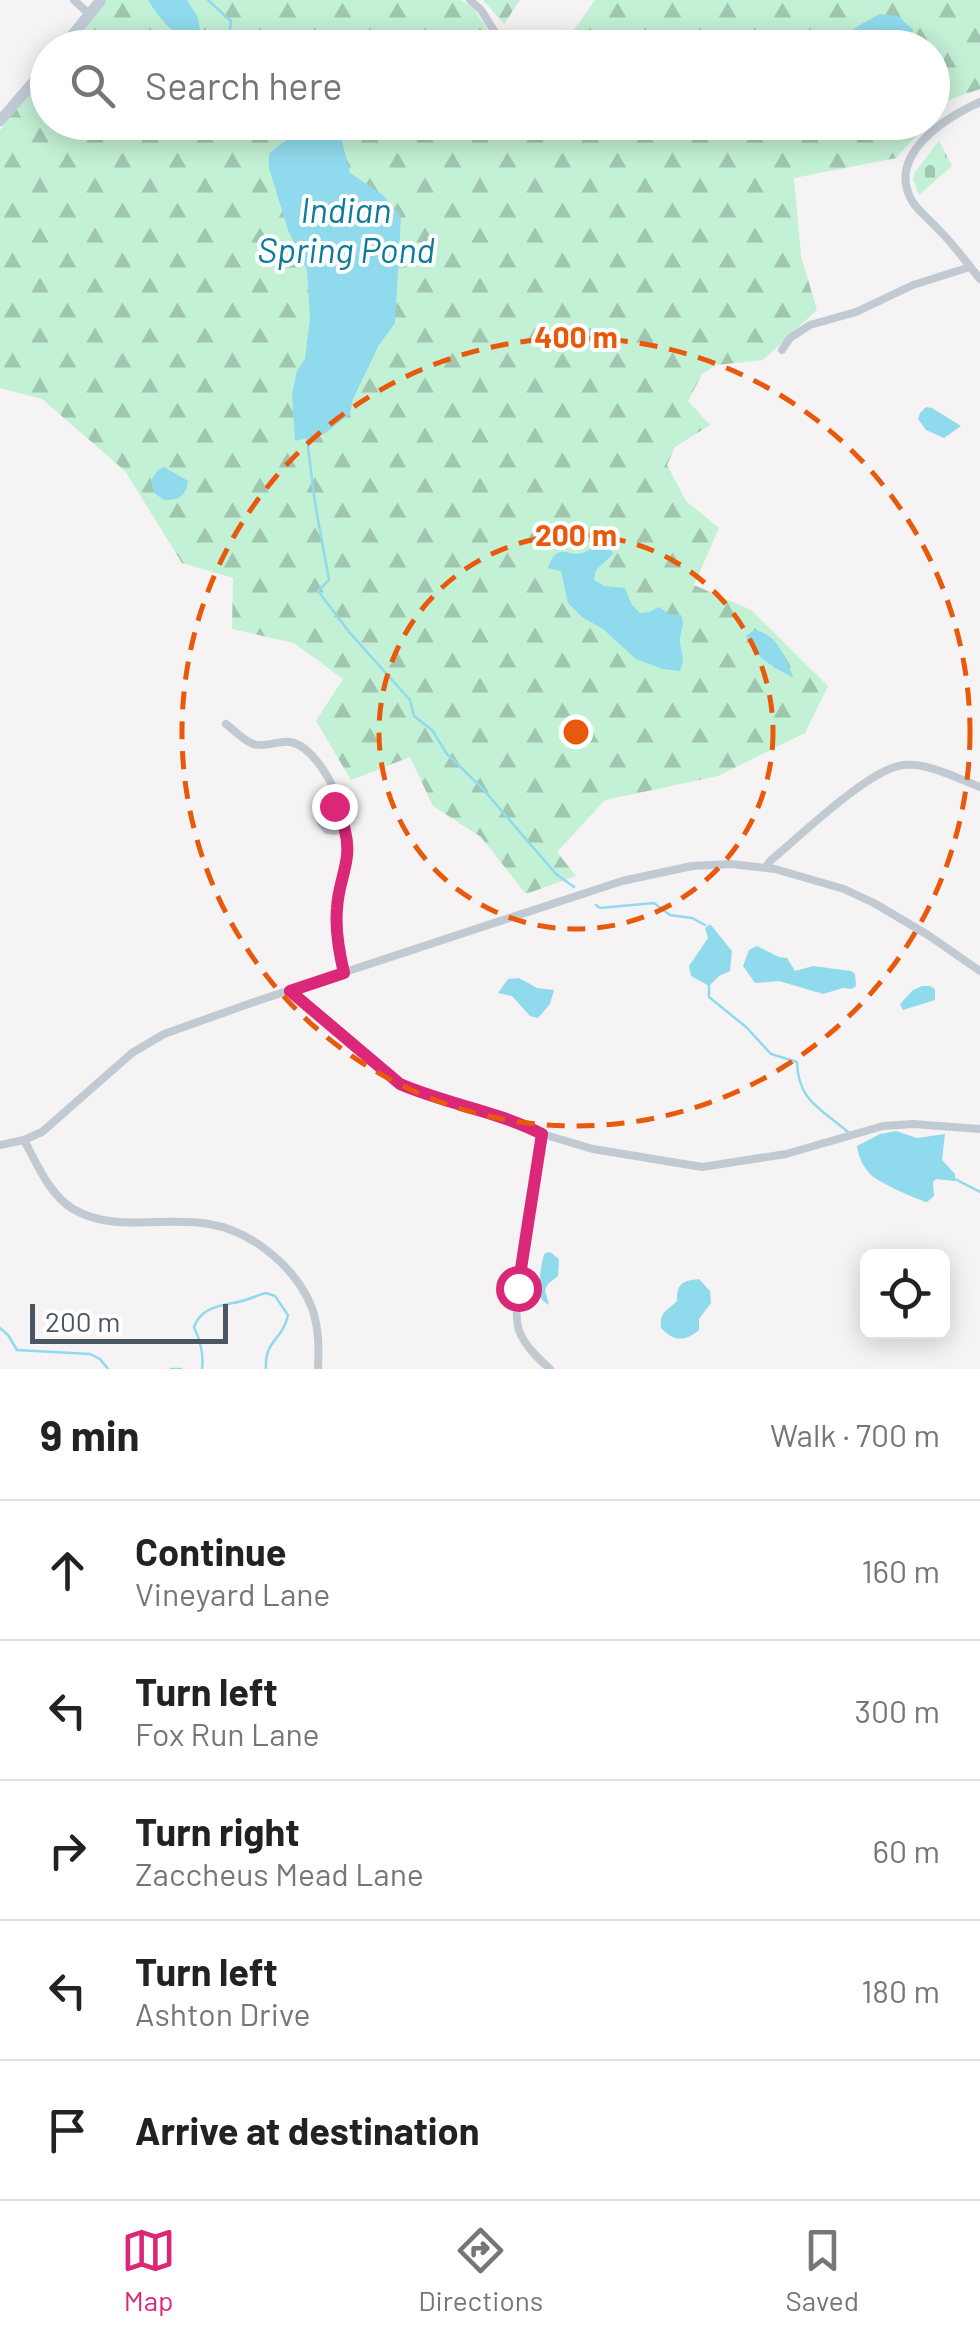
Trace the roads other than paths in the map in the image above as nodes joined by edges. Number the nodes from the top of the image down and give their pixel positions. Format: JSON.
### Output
{"nodes":[{"id":1,"x":74,"y":0,"type":"edge"},
{"id":2,"x":101,"y":0,"type":"edge"},
{"id":3,"x":470,"y":0,"type":"edge"},
{"id":4,"x":89,"y":14,"type":"junction"},
{"id":5,"x":76,"y":30,"type":"edge"},
{"id":6,"x":494,"y":30,"type":"edge"},
{"id":7,"x":30,"y":86,"type":"edge"},
{"id":8,"x":980,"y":102,"type":"edge"},
{"id":9,"x":950,"y":117,"type":"edge"},
{"id":10,"x":0,"y":120,"type":"edge"},
{"id":11,"x":925,"y":140,"type":"edge"},
{"id":12,"x":970,"y":267,"type":"junction"},
{"id":13,"x":980,"y":279,"type":"edge"},
{"id":14,"x":782,"y":350,"type":"dead end"},
{"id":15,"x":226,"y":724,"type":"dead end"},
{"id":16,"x":980,"y":786,"type":"edge"},
{"id":17,"x":340,"y":809,"type":"junction"},
{"id":18,"x":342,"y":827,"type":"junction"},
{"id":19,"x":766,"y":867,"type":"junction"},
{"id":20,"x":980,"y":971,"type":"edge"},
{"id":21,"x":344,"y":973,"type":"junction"},
{"id":22,"x":290,"y":991,"type":"junction"},
{"id":23,"x":980,"y":1129,"type":"edge"},
{"id":24,"x":542,"y":1134,"type":"junction"},
{"id":25,"x":24,"y":1140,"type":"junction"},
{"id":26,"x":0,"y":1145,"type":"edge"},
{"id":27,"x":318,"y":1369,"type":"edge"},
{"id":28,"x":550,"y":1369,"type":"edge"}],
"edges":[{"from":1,"to":4,"type":"street"},
{"from":2,"to":4,"type":"main road"},
{"from":3,"to":6,"type":"street"},
{"from":4,"to":5,"type":"main road"},
{"from":7,"to":10,"type":"main road"},
{"from":8,"to":9,"type":"street"},
{"from":11,"to":12,"type":"street"},
{"from":12,"to":13,"type":"street"},
{"from":12,"to":14,"type":"street"},
{"from":15,"to":17,"type":"street"},
{"from":16,"to":19,"type":"street"},
{"from":17,"to":18,"type":"street"},
{"from":17,"to":18,"type":"street"},
{"from":18,"to":21,"type":"street"},
{"from":19,"to":20,"type":"street"},
{"from":19,"to":21,"type":"street"},
{"from":21,"to":22,"type":"street"},
{"from":22,"to":24,"type":"street"},
{"from":22,"to":25,"type":"street"},
{"from":23,"to":24,"type":"street"},
{"from":24,"to":28,"type":"street"},
{"from":25,"to":26,"type":"street"},
{"from":25,"to":27,"type":"street"}]}
